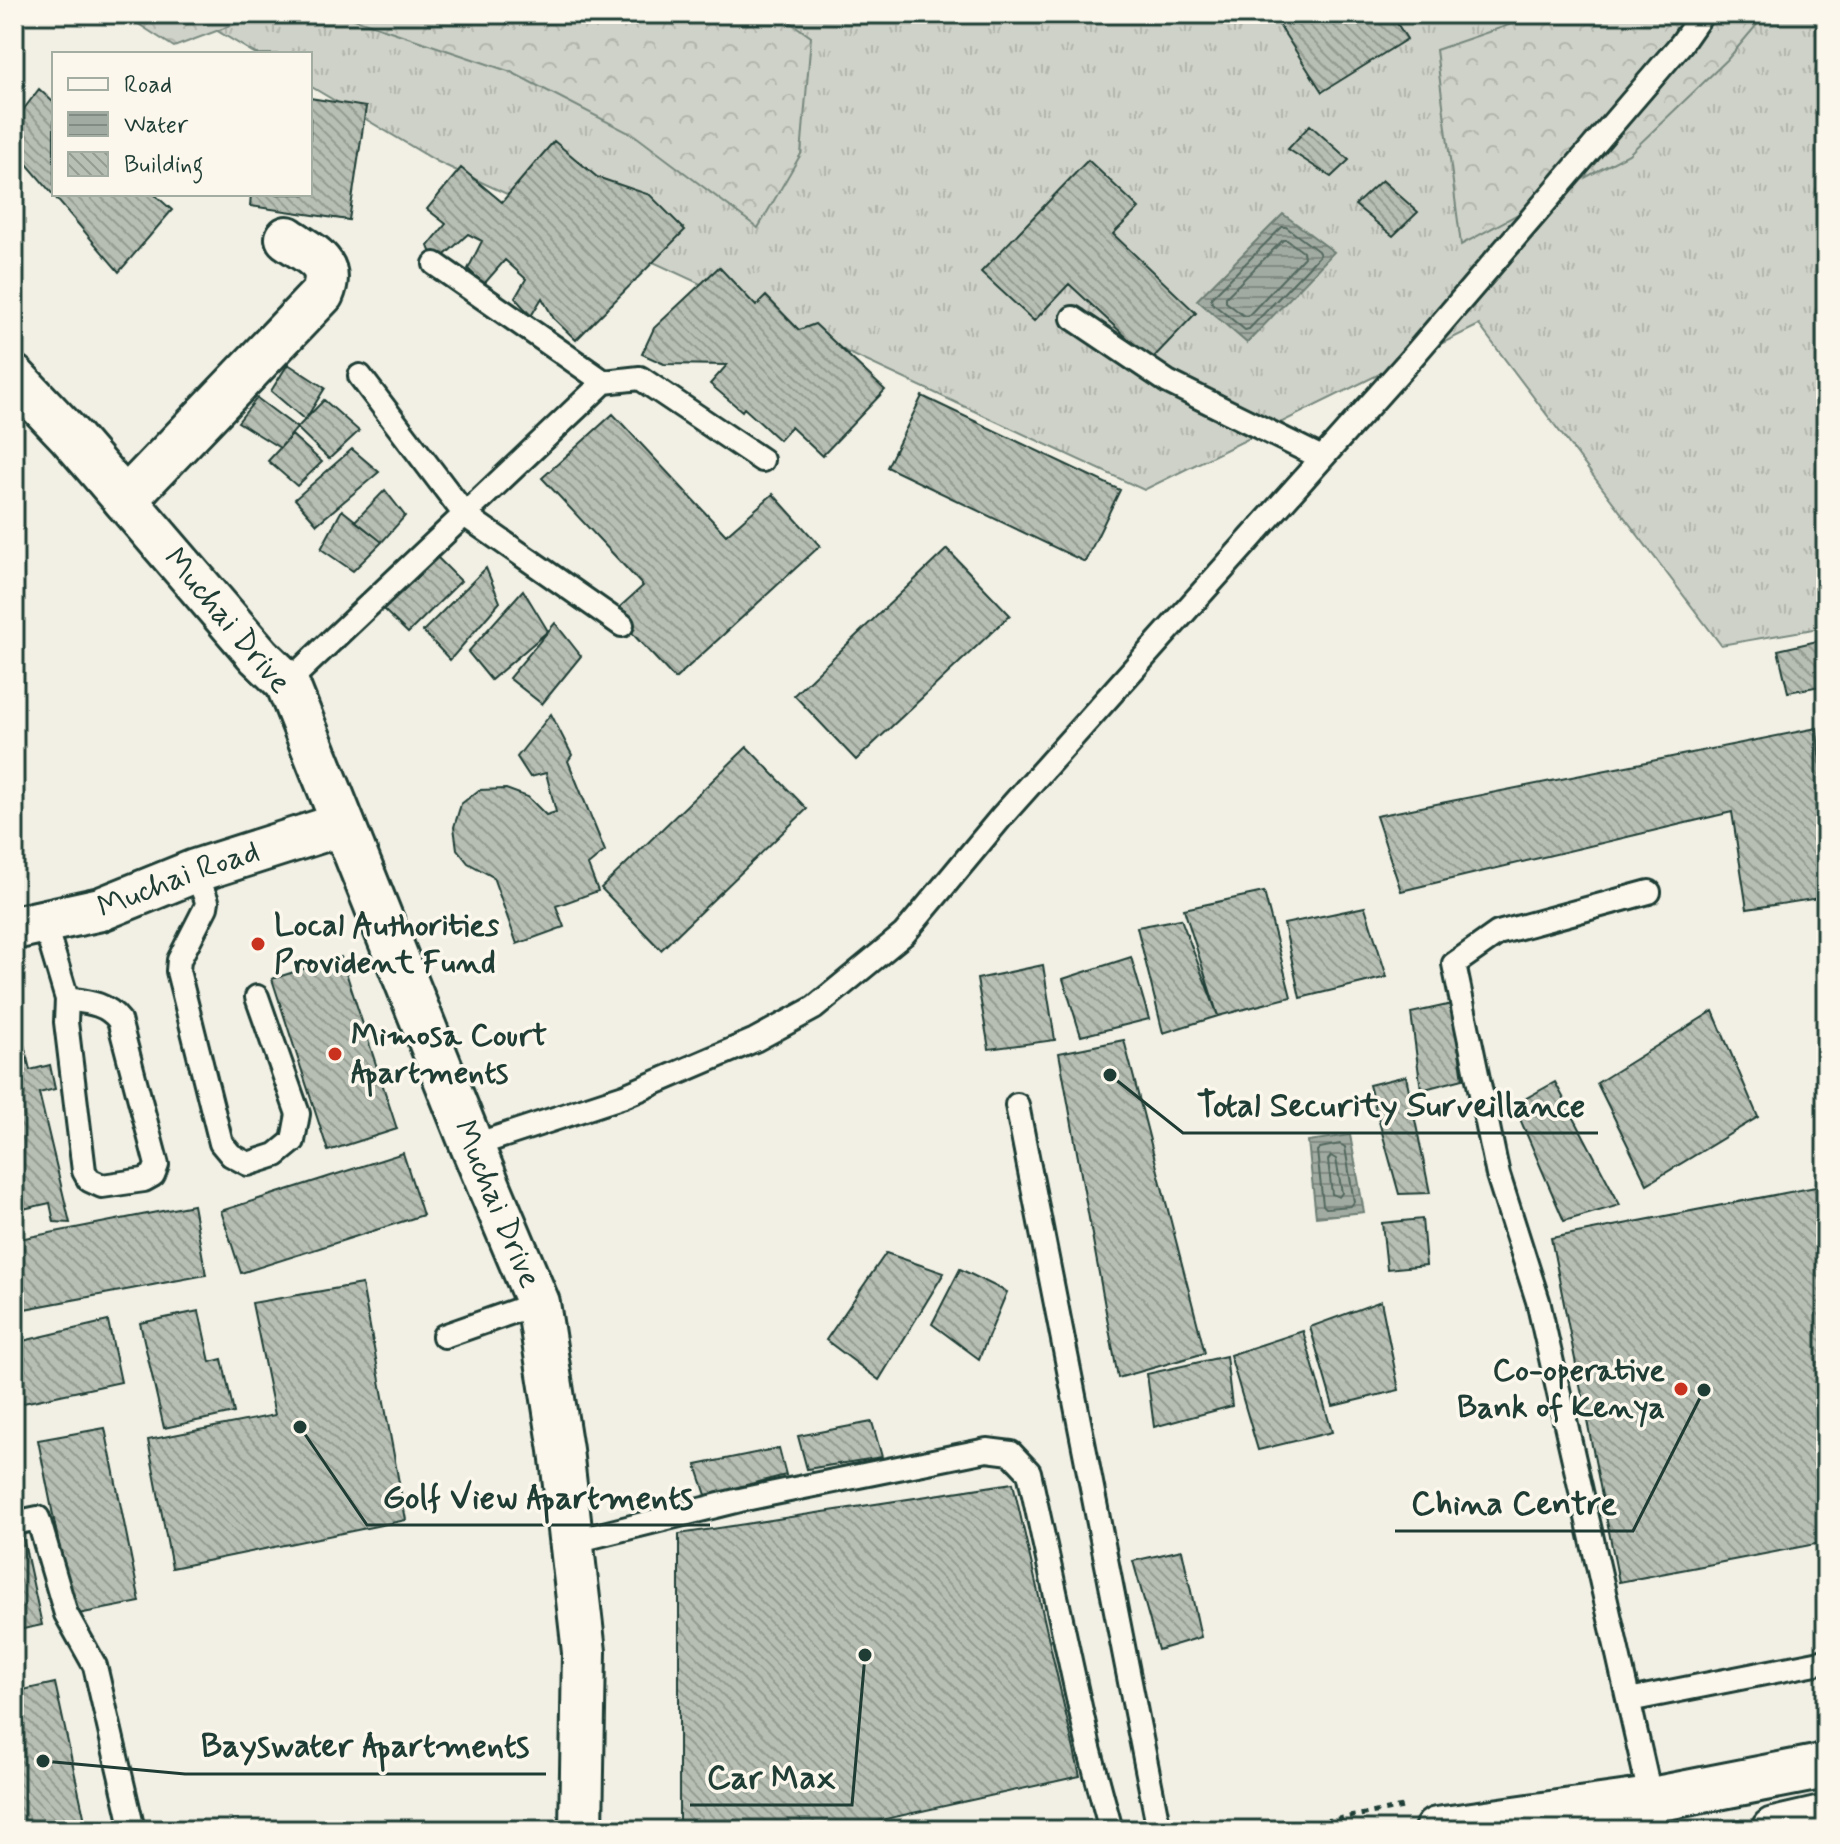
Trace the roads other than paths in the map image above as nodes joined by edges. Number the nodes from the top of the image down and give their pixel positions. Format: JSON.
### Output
{"nodes":[{"id":1,"x":1702,"y":14,"type":"edge"},
{"id":2,"x":287,"y":238,"type":"dead end"},
{"id":3,"x":435,"y":264,"type":"dead end"},
{"id":4,"x":1073,"y":318,"type":"dead end"},
{"id":5,"x":360,"y":376,"type":"dead end"},
{"id":6,"x":14,"y":377,"type":"edge"},
{"id":7,"x":604,"y":382,"type":"junction"},
{"id":8,"x":1322,"y":458,"type":"junction"},
{"id":9,"x":762,"y":460,"type":"dead end"},
{"id":10,"x":125,"y":500,"type":"junction"},
{"id":11,"x":466,"y":516,"type":"junction"},
{"id":12,"x":622,"y":625,"type":"dead end"},
{"id":13,"x":287,"y":683,"type":"junction"},
{"id":14,"x":343,"y":824,"type":"junction"},
{"id":15,"x":195,"y":871,"type":"junction"},
{"id":16,"x":1649,"y":892,"type":"dead end"},
{"id":17,"x":29,"y":925,"type":"edge"},
{"id":18,"x":257,"y":997,"type":"dead end"},
{"id":19,"x":67,"y":999,"type":"junction"},
{"id":20,"x":1017,"y":1105,"type":"dead end"},
{"id":21,"x":472,"y":1146,"type":"junction"},
{"id":22,"x":538,"y":1303,"type":"junction"},
{"id":23,"x":444,"y":1336,"type":"dead end"},
{"id":24,"x":14,"y":1523,"type":"edge"},
{"id":25,"x":571,"y":1542,"type":"junction"},
{"id":26,"x":1826,"y":1661,"type":"edge"},
{"id":27,"x":1629,"y":1700,"type":"junction"},
{"id":28,"x":1826,"y":1766,"type":"edge"},
{"id":29,"x":1651,"y":1800,"type":"junction"},
{"id":30,"x":1826,"y":1818,"type":"edge"},
{"id":31,"x":133,"y":1830,"type":"edge"},
{"id":32,"x":581,"y":1830,"type":"edge"},
{"id":33,"x":1111,"y":1830,"type":"edge"},
{"id":34,"x":1159,"y":1830,"type":"edge"},
{"id":35,"x":1437,"y":1830,"type":"edge"},
{"id":36,"x":1774,"y":1830,"type":"edge"}],
"edges":[{"from":1,"to":8,"type":"lane"},
{"from":2,"to":10,"type":"street"},
{"from":3,"to":7,"type":"lane"},
{"from":4,"to":8,"type":"lane"},
{"from":5,"to":11,"type":"lane"},
{"from":6,"to":10,"type":"street","name":"Muchai Drive"},
{"from":7,"to":9,"type":"lane"},
{"from":7,"to":11,"type":"lane"},
{"from":8,"to":21,"type":"lane"},
{"from":10,"to":13,"type":"street","name":"Muchai Drive"},
{"from":11,"to":12,"type":"lane"},
{"from":11,"to":13,"type":"lane"},
{"from":13,"to":14,"type":"street","name":"Muchai Drive"},
{"from":14,"to":15,"type":"street","name":"Muchai Road"},
{"from":14,"to":21,"type":"street","name":"Muchai Drive"},
{"from":15,"to":17,"type":"street","name":"Muchai Road"},
{"from":15,"to":18,"type":"lane"},
{"from":16,"to":27,"type":"lane"},
{"from":17,"to":19,"type":"lane"},
{"from":19,"to":19,"type":"lane"},
{"from":20,"to":34,"type":"lane"},
{"from":21,"to":22,"type":"street","name":"Muchai Drive"},
{"from":22,"to":23,"type":"lane"},
{"from":22,"to":25,"type":"street","name":"Muchai Drive"},
{"from":24,"to":31,"type":"lane"},
{"from":25,"to":32,"type":"street","name":"Muchai Drive"},
{"from":25,"to":33,"type":"lane"},
{"from":26,"to":27,"type":"lane"},
{"from":27,"to":29,"type":"lane"},
{"from":28,"to":29,"type":"main road"},
{"from":29,"to":35,"type":"main road"},
{"from":30,"to":36,"type":"main road"}]}
